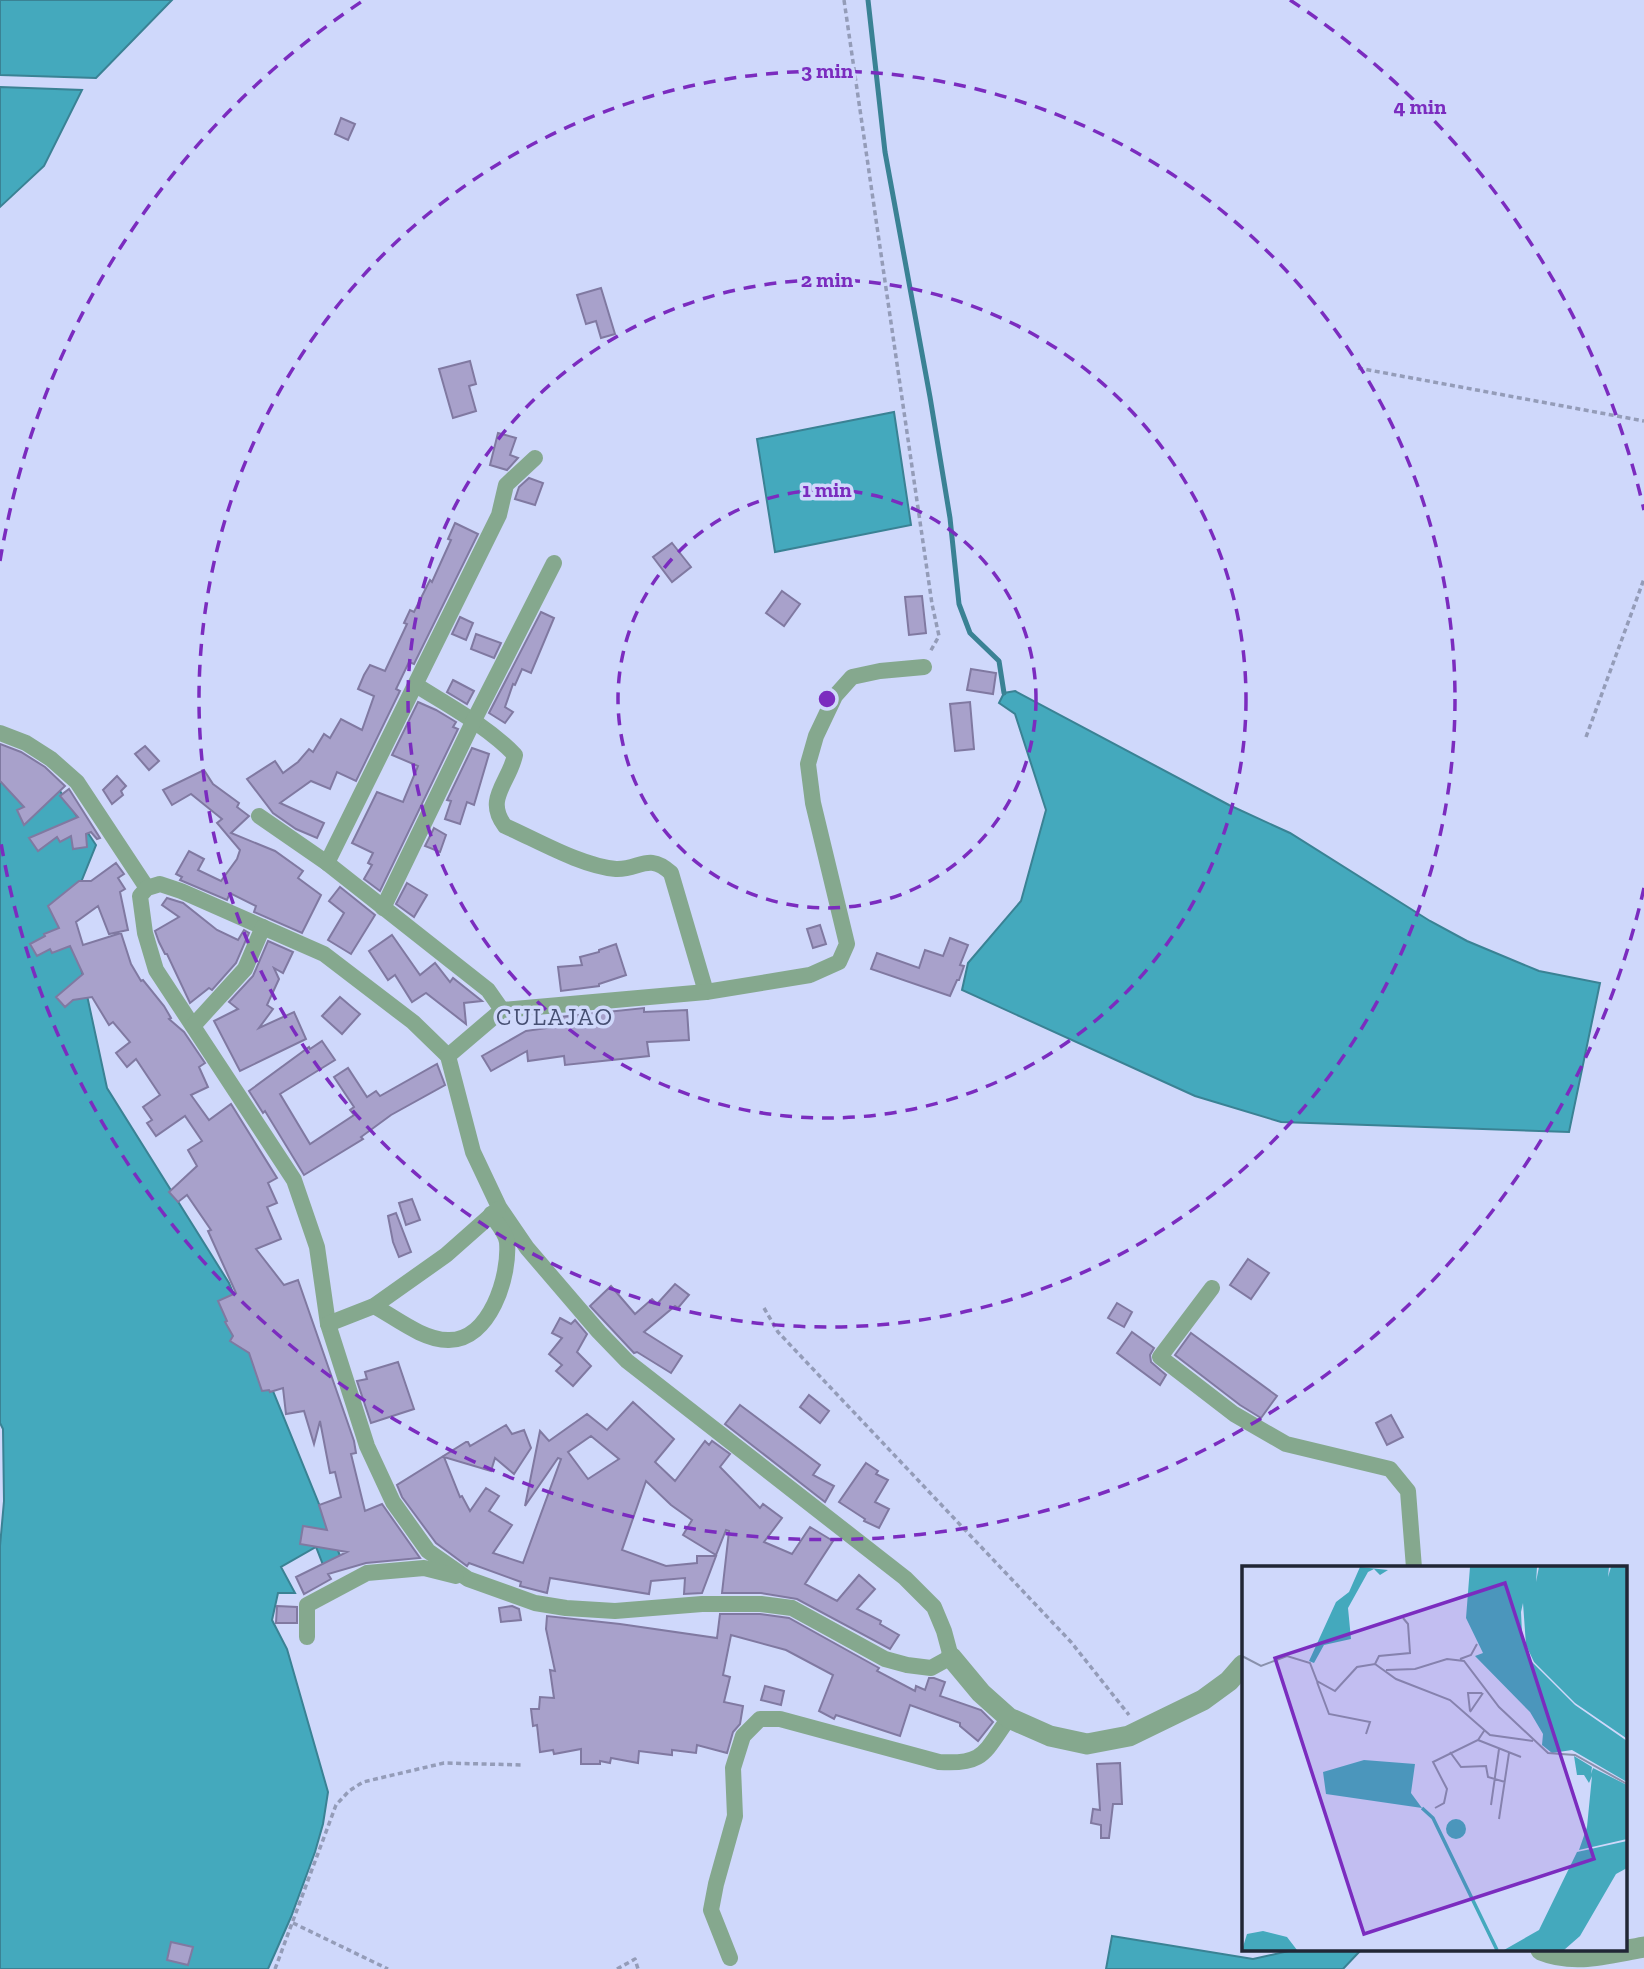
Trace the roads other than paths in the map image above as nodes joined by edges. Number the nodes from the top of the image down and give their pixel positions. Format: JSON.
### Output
{"nodes":[{"id":1,"x":535,"y":458,"type":"dead end"},
{"id":2,"x":554,"y":563,"type":"dead end"},
{"id":3,"x":924,"y":667,"type":"road end"},
{"id":4,"x":416,"y":685,"type":"junction"},
{"id":5,"x":473,"y":722,"type":"junction"},
{"id":6,"x":0,"y":733,"type":"edge"},
{"id":7,"x":259,"y":816,"type":"dead end"},
{"id":8,"x":327,"y":863,"type":"junction"},
{"id":9,"x":148,"y":888,"type":"junction"},
{"id":10,"x":383,"y":908,"type":"junction"},
{"id":11,"x":262,"y":927,"type":"junction"},
{"id":12,"x":705,"y":992,"type":"junction"},
{"id":13,"x":502,"y":1010,"type":"junction"},
{"id":14,"x":193,"y":1026,"type":"junction"},
{"id":15,"x":448,"y":1056,"type":"junction"},
{"id":16,"x":495,"y":1211,"type":"junction"},
{"id":17,"x":1212,"y":1288,"type":"dead end"},
{"id":18,"x":374,"y":1306,"type":"junction"},
{"id":19,"x":328,"y":1324,"type":"junction"},
{"id":20,"x":1414,"y":1566,"type":"edge"},
{"id":21,"x":468,"y":1579,"type":"junction"},
{"id":22,"x":307,"y":1637,"type":"dead end"},
{"id":23,"x":951,"y":1657,"type":"junction"},
{"id":24,"x":1242,"y":1666,"type":"edge"},
{"id":25,"x":1009,"y":1717,"type":"junction"},
{"id":26,"x":1644,"y":1947,"type":"edge"},
{"id":27,"x":1626,"y":1950,"type":"edge"},
{"id":28,"x":1546,"y":1952,"type":"edge"},
{"id":29,"x":1614,"y":1952,"type":"edge"},
{"id":30,"x":730,"y":1958,"type":"dead end"}],
"edges":[{"from":1,"to":4,"type":"street"},
{"from":2,"to":5,"type":"street"},
{"from":3,"to":12,"type":"street"},
{"from":4,"to":5,"type":"street"},
{"from":4,"to":8,"type":"street"},
{"from":5,"to":10,"type":"street"},
{"from":5,"to":12,"type":"street"},
{"from":6,"to":9,"type":"street"},
{"from":7,"to":8,"type":"street"},
{"from":8,"to":10,"type":"street"},
{"from":9,"to":11,"type":"street"},
{"from":9,"to":14,"type":"street"},
{"from":10,"to":13,"type":"street"},
{"from":11,"to":14,"type":"street"},
{"from":11,"to":15,"type":"street"},
{"from":12,"to":13,"type":"street"},
{"from":13,"to":15,"type":"street"},
{"from":14,"to":19,"type":"street"},
{"from":15,"to":16,"type":"street"},
{"from":16,"to":18,"type":"street"},
{"from":16,"to":18,"type":"street"},
{"from":16,"to":23,"type":"street"},
{"from":17,"to":20,"type":"street"},
{"from":18,"to":19,"type":"street"},
{"from":19,"to":21,"type":"street"},
{"from":21,"to":22,"type":"street"},
{"from":21,"to":23,"type":"street"},
{"from":23,"to":25,"type":"street"},
{"from":24,"to":25,"type":"street"},
{"from":25,"to":30,"type":"street"},
{"from":26,"to":27,"type":"street"},
{"from":28,"to":29,"type":"street"}]}
